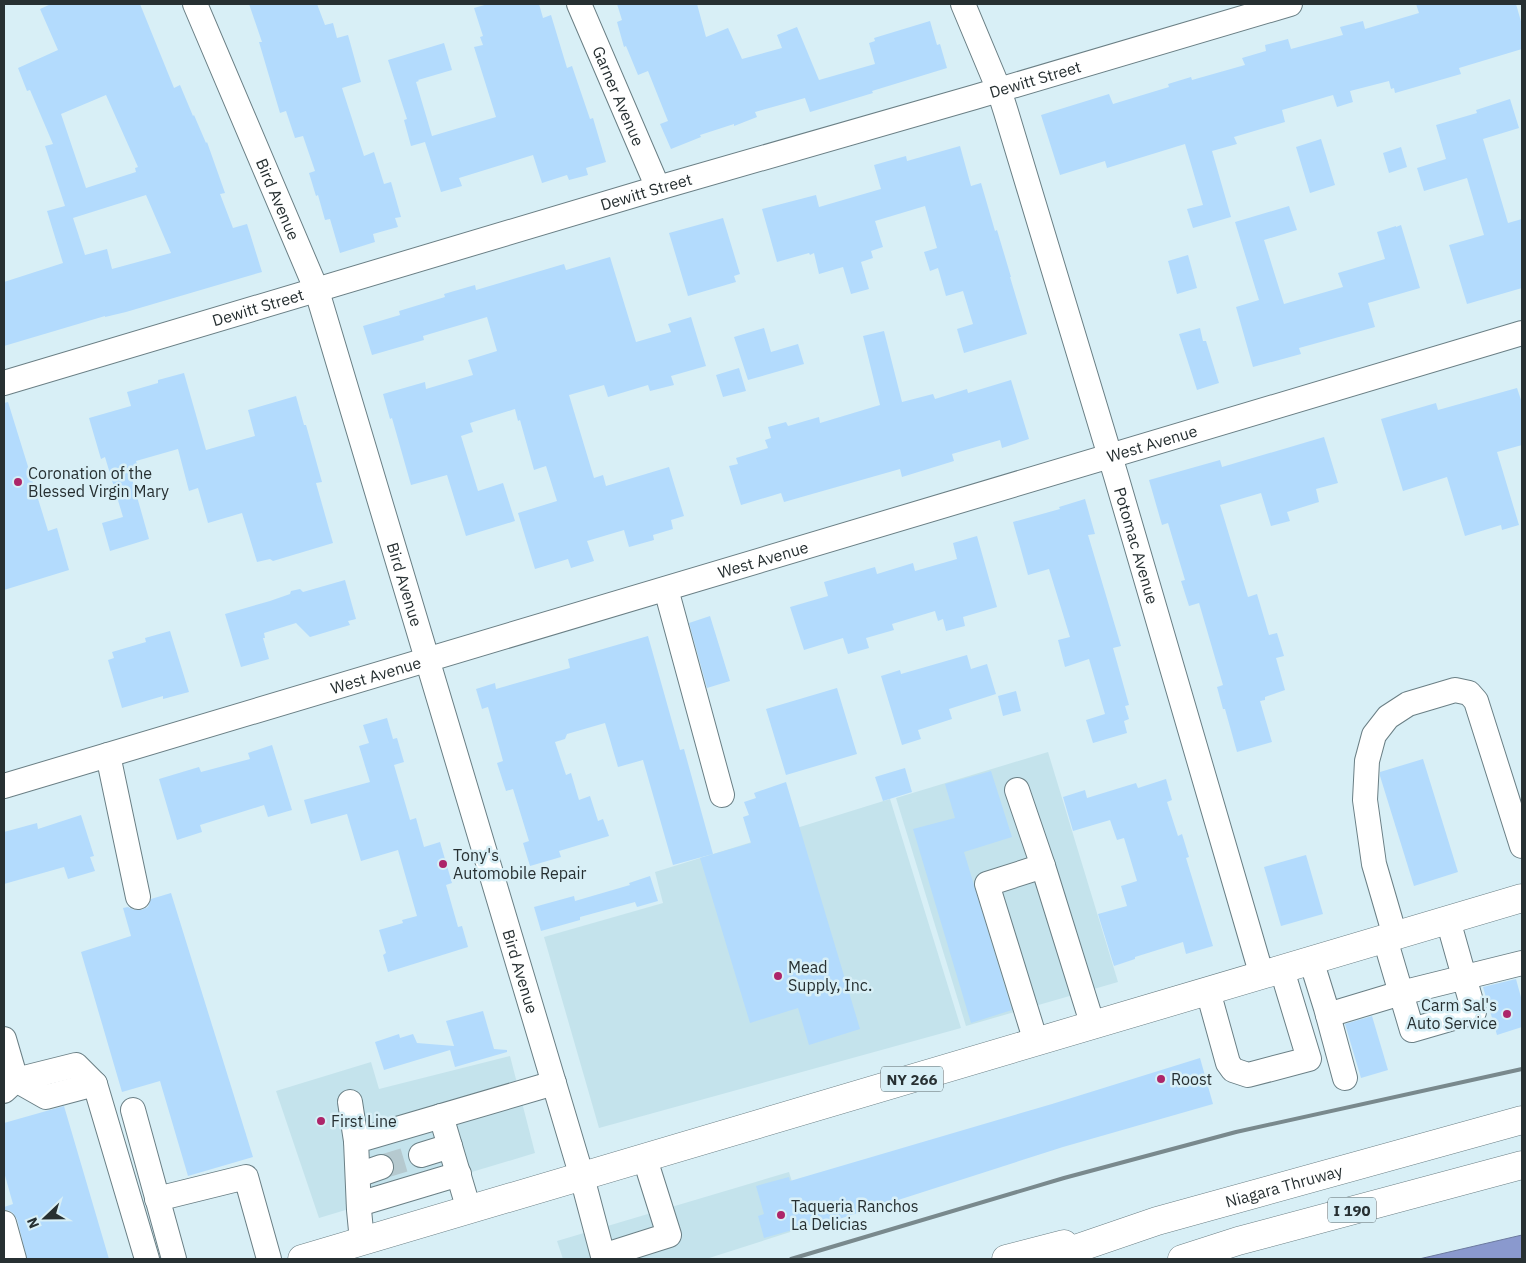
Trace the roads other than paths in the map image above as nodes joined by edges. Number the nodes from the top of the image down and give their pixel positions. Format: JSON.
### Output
{"nodes":[{"id":1,"x":195,"y":4,"type":"edge"},
{"id":2,"x":578,"y":4,"type":"edge"},
{"id":3,"x":962,"y":4,"type":"edge"},
{"id":4,"x":1290,"y":4,"type":"edge"},
{"id":5,"x":1000,"y":90,"type":"junction"},
{"id":6,"x":658,"y":188,"type":"junction"},
{"id":7,"x":317,"y":291,"type":"junction"},
{"id":8,"x":1522,"y":333,"type":"edge"},
{"id":9,"x":4,"y":383,"type":"edge"},
{"id":10,"x":1110,"y":456,"type":"junction"},
{"id":11,"x":666,"y":589,"type":"junction"},
{"id":12,"x":428,"y":660,"type":"junction"},
{"id":13,"x":108,"y":755,"type":"junction"},
{"id":14,"x":4,"y":786,"type":"edge"},
{"id":15,"x":1018,"y":790,"type":"dead end"},
{"id":16,"x":722,"y":795,"type":"dead end"},
{"id":17,"x":1522,"y":846,"type":"edge"},
{"id":18,"x":1043,"y":866,"type":"junction"},
{"id":19,"x":138,"y":897,"type":"dead end"},
{"id":20,"x":1522,"y":898,"type":"edge"},
{"id":21,"x":1448,"y":920,"type":"junction"},
{"id":22,"x":1390,"y":938,"type":"junction"},
{"id":23,"x":1312,"y":960,"type":"junction"},
{"id":24,"x":1522,"y":962,"type":"edge"},
{"id":25,"x":1272,"y":973,"type":"junction"},
{"id":26,"x":1464,"y":977,"type":"junction"},
{"id":27,"x":1208,"y":991,"type":"junction"},
{"id":28,"x":1401,"y":993,"type":"junction"},
{"id":29,"x":1328,"y":1015,"type":"junction"},
{"id":30,"x":1093,"y":1026,"type":"junction"},
{"id":31,"x":4,"y":1039,"type":"edge"},
{"id":32,"x":1036,"y":1042,"type":"junction"},
{"id":33,"x":1345,"y":1078,"type":"dead end"},
{"id":34,"x":554,"y":1083,"type":"junction"},
{"id":35,"x":10,"y":1086,"type":"edge"},
{"id":36,"x":350,"y":1102,"type":"dead end"},
{"id":37,"x":133,"y":1110,"type":"dead end"},
{"id":38,"x":441,"y":1116,"type":"junction"},
{"id":39,"x":1522,"y":1120,"type":"edge"},
{"id":40,"x":356,"y":1141,"type":"junction"},
{"id":41,"x":450,"y":1146,"type":"junction"},
{"id":42,"x":422,"y":1155,"type":"tunnel mouth"},
{"id":43,"x":645,"y":1158,"type":"junction"},
{"id":44,"x":1522,"y":1165,"type":"edge"},
{"id":45,"x":381,"y":1168,"type":"tunnel mouth"},
{"id":46,"x":458,"y":1174,"type":"junction"},
{"id":47,"x":358,"y":1175,"type":"junction"},
{"id":48,"x":582,"y":1177,"type":"junction"},
{"id":49,"x":157,"y":1198,"type":"junction"},
{"id":50,"x":359,"y":1204,"type":"junction"},
{"id":51,"x":469,"y":1210,"type":"junction"},
{"id":52,"x":1157,"y":1221,"type":"junction"},
{"id":53,"x":4,"y":1223,"type":"edge"},
{"id":54,"x":362,"y":1241,"type":"junction"},
{"id":55,"x":14,"y":1259,"type":"edge"},
{"id":56,"x":147,"y":1259,"type":"edge"},
{"id":57,"x":174,"y":1259,"type":"edge"},
{"id":58,"x":269,"y":1259,"type":"edge"},
{"id":59,"x":302,"y":1259,"type":"edge"},
{"id":60,"x":1006,"y":1259,"type":"edge"},
{"id":61,"x":1046,"y":1259,"type":"edge"},
{"id":62,"x":1182,"y":1259,"type":"edge"}],
"edges":[{"from":1,"to":7,"type":"street","name":"Bird Avenue"},
{"from":2,"to":6,"type":"street","name":"Garner Avenue"},
{"from":3,"to":5,"type":"street","name":"Potomac Avenue"},
{"from":4,"to":5,"type":"street","name":"Dewitt Street"},
{"from":5,"to":6,"type":"street","name":"Dewitt Street"},
{"from":5,"to":10,"type":"street","name":"Potomac Avenue"},
{"from":6,"to":7,"type":"street","name":"Dewitt Street"},
{"from":7,"to":9,"type":"street","name":"Dewitt Street"},
{"from":7,"to":12,"type":"street","name":"Bird Avenue"},
{"from":8,"to":10,"type":"street","name":"West Avenue"},
{"from":10,"to":11,"type":"street","name":"West Avenue"},
{"from":10,"to":25,"type":"street","name":"Potomac Avenue"},
{"from":11,"to":12,"type":"street","name":"West Avenue"},
{"from":11,"to":16,"type":"street"},
{"from":12,"to":13,"type":"street","name":"West Avenue"},
{"from":12,"to":34,"type":"street","name":"Bird Avenue"},
{"from":13,"to":14,"type":"street","name":"West Avenue"},
{"from":13,"to":19,"type":"street"},
{"from":15,"to":18,"type":"street"},
{"from":17,"to":22,"type":"street"},
{"from":18,"to":30,"type":"street"},
{"from":18,"to":32,"type":"street"},
{"from":20,"to":21,"type":"main road","number":"NY 266"},
{"from":21,"to":22,"type":"main road","number":"NY 266"},
{"from":21,"to":26,"type":"street"},
{"from":22,"to":23,"type":"main road","number":"NY 266"},
{"from":22,"to":28,"type":"street"},
{"from":23,"to":25,"type":"main road","number":"NY 266"},
{"from":23,"to":29,"type":"street"},
{"from":24,"to":26,"type":"street"},
{"from":25,"to":27,"type":"main road","number":"NY 266"},
{"from":25,"to":27,"type":"street","name":"Potomac Avenue"},
{"from":26,"to":28,"type":"street"},
{"from":26,"to":28,"type":"street"},
{"from":27,"to":30,"type":"main road","number":"NY 266"},
{"from":28,"to":29,"type":"street"},
{"from":29,"to":33,"type":"street"},
{"from":30,"to":32,"type":"main road","number":"NY 266"},
{"from":31,"to":35,"type":"street"},
{"from":32,"to":43,"type":"main road","number":"NY 266"},
{"from":34,"to":38,"type":"street"},
{"from":34,"to":48,"type":"street","name":"Bird Avenue"},
{"from":35,"to":56,"type":"street"},
{"from":36,"to":40,"type":"street"},
{"from":37,"to":49,"type":"street"},
{"from":38,"to":40,"type":"street"},
{"from":38,"to":41,"type":"street"},
{"from":39,"to":52,"type":"main road","name":"Niagara Thruway","number":"I 190"},
{"from":40,"to":47,"type":"street"},
{"from":41,"to":42,"type":"street"},
{"from":41,"to":46,"type":"street"},
{"from":43,"to":48,"type":"main road","number":"NY 266"},
{"from":43,"to":48,"type":"street","name":"Bird Avenue"},
{"from":44,"to":62,"type":"main road","number":"I 190"},
{"from":45,"to":47,"type":"street"},
{"from":46,"to":50,"type":"street"},
{"from":46,"to":51,"type":"street"},
{"from":47,"to":50,"type":"street"},
{"from":48,"to":51,"type":"main road","number":"NY 266"},
{"from":49,"to":57,"type":"street"},
{"from":49,"to":58,"type":"street"},
{"from":50,"to":54,"type":"street"},
{"from":51,"to":54,"type":"main road","number":"NY 266"},
{"from":52,"to":60,"type":"main road"},
{"from":52,"to":61,"type":"main road","name":"Niagara Thruway","number":"I 190"},
{"from":53,"to":55,"type":"street"},
{"from":54,"to":59,"type":"main road","number":"NY 266"}]}
